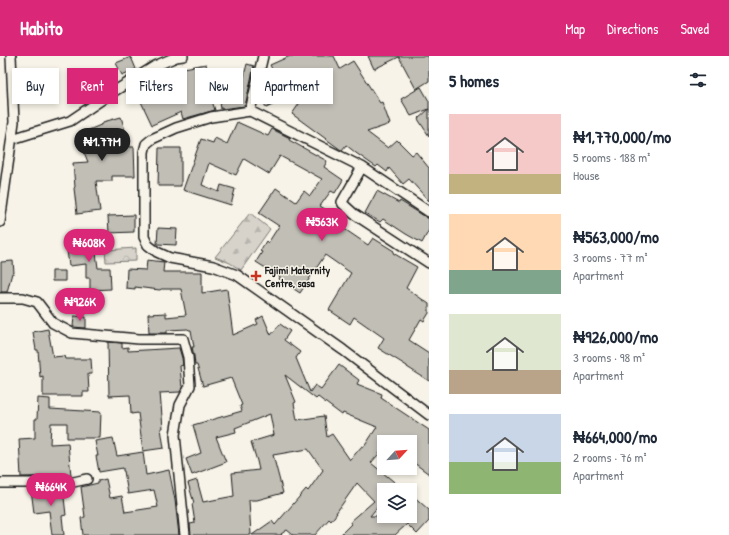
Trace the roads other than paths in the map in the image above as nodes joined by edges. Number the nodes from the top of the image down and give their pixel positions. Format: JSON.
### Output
{"nodes":[{"id":1,"x":11,"y":56,"type":"edge"},
{"id":2,"x":183,"y":56,"type":"edge"},
{"id":3,"x":263,"y":56,"type":"edge"},
{"id":4,"x":250,"y":111,"type":"junction"},
{"id":5,"x":12,"y":139,"type":"junction"},
{"id":6,"x":362,"y":167,"type":"junction"},
{"id":7,"x":429,"y":212,"type":"edge"},
{"id":8,"x":0,"y":222,"type":"edge"},
{"id":9,"x":429,"y":263,"type":"edge"},
{"id":10,"x":0,"y":298,"type":"edge"},
{"id":11,"x":429,"y":415,"type":"edge"},
{"id":12,"x":87,"y":479,"type":"dead end"},
{"id":13,"x":0,"y":483,"type":"edge"},
{"id":14,"x":185,"y":535,"type":"edge"}],
"edges":[{"from":1,"to":5,"type":"street"},
{"from":2,"to":5,"type":"street"},
{"from":3,"to":4,"type":"street"},
{"from":4,"to":6,"type":"street"},
{"from":4,"to":11,"type":"street"},
{"from":5,"to":8,"type":"street"},
{"from":6,"to":7,"type":"street"},
{"from":6,"to":9,"type":"street"},
{"from":10,"to":14,"type":"street"},
{"from":12,"to":13,"type":"street"}]}
